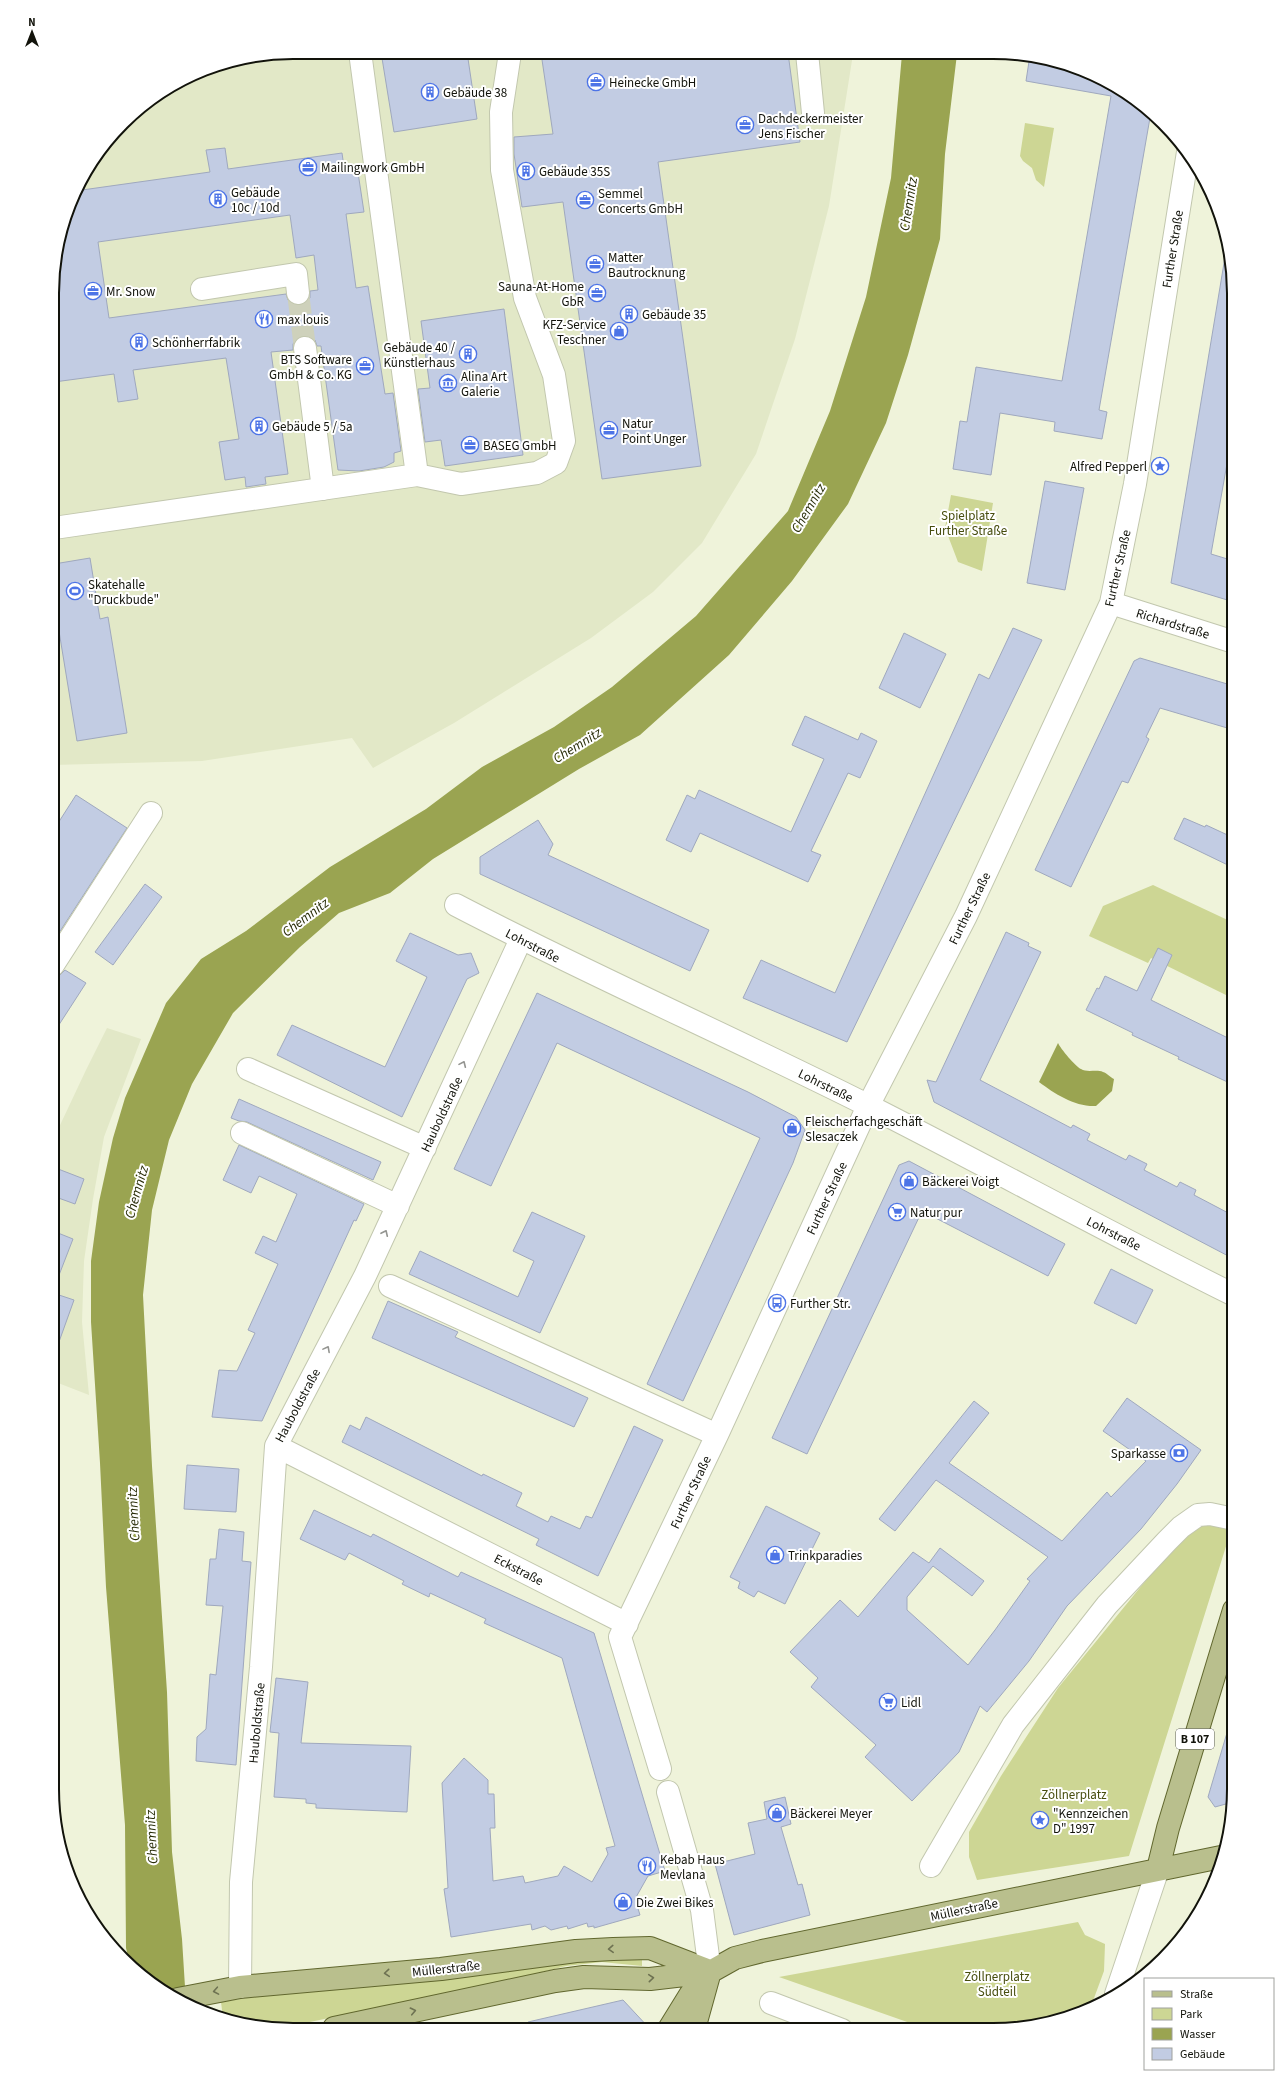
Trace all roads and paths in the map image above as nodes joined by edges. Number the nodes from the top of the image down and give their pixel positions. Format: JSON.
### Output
{"nodes":[{"id":1,"x":361,"y":59,"type":"edge"},
{"id":2,"x":509,"y":59,"type":"edge"},
{"id":3,"x":808,"y":59,"type":"edge"},
{"id":4,"x":813,"y":113,"type":"dead end"},
{"id":5,"x":1187,"y":161,"type":"edge"},
{"id":6,"x":202,"y":289,"type":"dead end"},
{"id":7,"x":298,"y":293,"type":"tunnel mouth"},
{"id":8,"x":305,"y":348,"type":"tunnel mouth"},
{"id":9,"x":417,"y":475,"type":"junction"},
{"id":10,"x":323,"y":489,"type":"junction"},
{"id":11,"x":59,"y":527,"type":"edge"},
{"id":12,"x":1111,"y":603,"type":"junction"},
{"id":13,"x":1227,"y":640,"type":"edge"},
{"id":14,"x":151,"y":813,"type":"dead end"},
{"id":15,"x":456,"y":905,"type":"dead end"},
{"id":16,"x":521,"y":939,"type":"junction"},
{"id":17,"x":59,"y":957,"type":"edge"},
{"id":18,"x":248,"y":1069,"type":"dead end"},
{"id":19,"x":868,"y":1106,"type":"junction"},
{"id":20,"x":242,"y":1133,"type":"dead end"},
{"id":21,"x":425,"y":1148,"type":"junction"},
{"id":22,"x":398,"y":1206,"type":"junction"},
{"id":23,"x":390,"y":1286,"type":"dead end"},
{"id":24,"x":1227,"y":1291,"type":"edge"},
{"id":25,"x":717,"y":1435,"type":"junction"},
{"id":26,"x":276,"y":1446,"type":"junction"},
{"id":27,"x":1227,"y":1518,"type":"edge"},
{"id":28,"x":627,"y":1624,"type":"junction"},
{"id":29,"x":1227,"y":1633,"type":"edge"},
{"id":30,"x":660,"y":1769,"type":"dead end"},
{"id":31,"x":668,"y":1792,"type":"dead end"},
{"id":32,"x":1217,"y":1858,"type":"edge"},
{"id":33,"x":931,"y":1866,"type":"dead end"},
{"id":34,"x":1158,"y":1868,"type":"junction"},
{"id":35,"x":710,"y":1972,"type":"junction"},
{"id":36,"x":240,"y":1987,"type":"junction"},
{"id":37,"x":1118,"y":1987,"type":"edge"},
{"id":38,"x":185,"y":1997,"type":"edge"},
{"id":39,"x":771,"y":2003,"type":"dead end"},
{"id":40,"x":358,"y":2023,"type":"edge"},
{"id":41,"x":673,"y":2023,"type":"edge"},
{"id":42,"x":696,"y":2023,"type":"edge"},
{"id":43,"x":824,"y":2023,"type":"edge"}],
"edges":[{"from":1,"to":9,"type":"street"},
{"from":2,"to":9,"type":"street"},
{"from":3,"to":4,"type":"street"},
{"from":5,"to":12,"type":"street","name":"Further Straße"},
{"from":6,"to":7,"type":"street"},
{"from":8,"to":10,"type":"street"},
{"from":9,"to":10,"type":"street"},
{"from":10,"to":11,"type":"street"},
{"from":12,"to":13,"type":"street","name":"Richardstraße"},
{"from":12,"to":19,"type":"street","name":"Further Straße"},
{"from":14,"to":17,"type":"street"},
{"from":15,"to":16,"type":"street","name":"Lohrstraße"},
{"from":16,"to":19,"type":"street","name":"Lohrstraße"},
{"from":21,"to":16,"type":"street","name":"Hauboldstraße","one_way":true},
{"from":18,"to":21,"type":"street"},
{"from":19,"to":24,"type":"street","name":"Lohrstraße"},
{"from":19,"to":25,"type":"street","name":"Further Straße"},
{"from":20,"to":22,"type":"street"},
{"from":21,"to":22,"type":"street","name":"Hauboldstraße"},
{"from":26,"to":22,"type":"street","name":"Hauboldstraße","one_way":true},
{"from":23,"to":25,"type":"street"},
{"from":25,"to":28,"type":"street","name":"Further Straße"},
{"from":26,"to":28,"type":"street","name":"Eckstraße"},
{"from":26,"to":36,"type":"street","name":"Hauboldstraße"},
{"from":27,"to":33,"type":"street"},
{"from":28,"to":30,"type":"street"},
{"from":29,"to":34,"type":"main road","number":"B 107"},
{"from":31,"to":35,"type":"street"},
{"from":32,"to":34,"type":"main road","name":"Müllerstraße"},
{"from":34,"to":35,"type":"main road","name":"Müllerstraße"},
{"from":34,"to":37,"type":"street"},
{"from":35,"to":36,"type":"main road","name":"Müllerstraße","one_way":true},
{"from":40,"to":35,"type":"main road","name":"Müllerstraße","one_way":true},
{"from":35,"to":41,"type":"main road"},
{"from":35,"to":42,"type":"main road"},
{"from":36,"to":38,"type":"main road","name":"Müllerstraße","one_way":true},
{"from":39,"to":43,"type":"street"}]}
